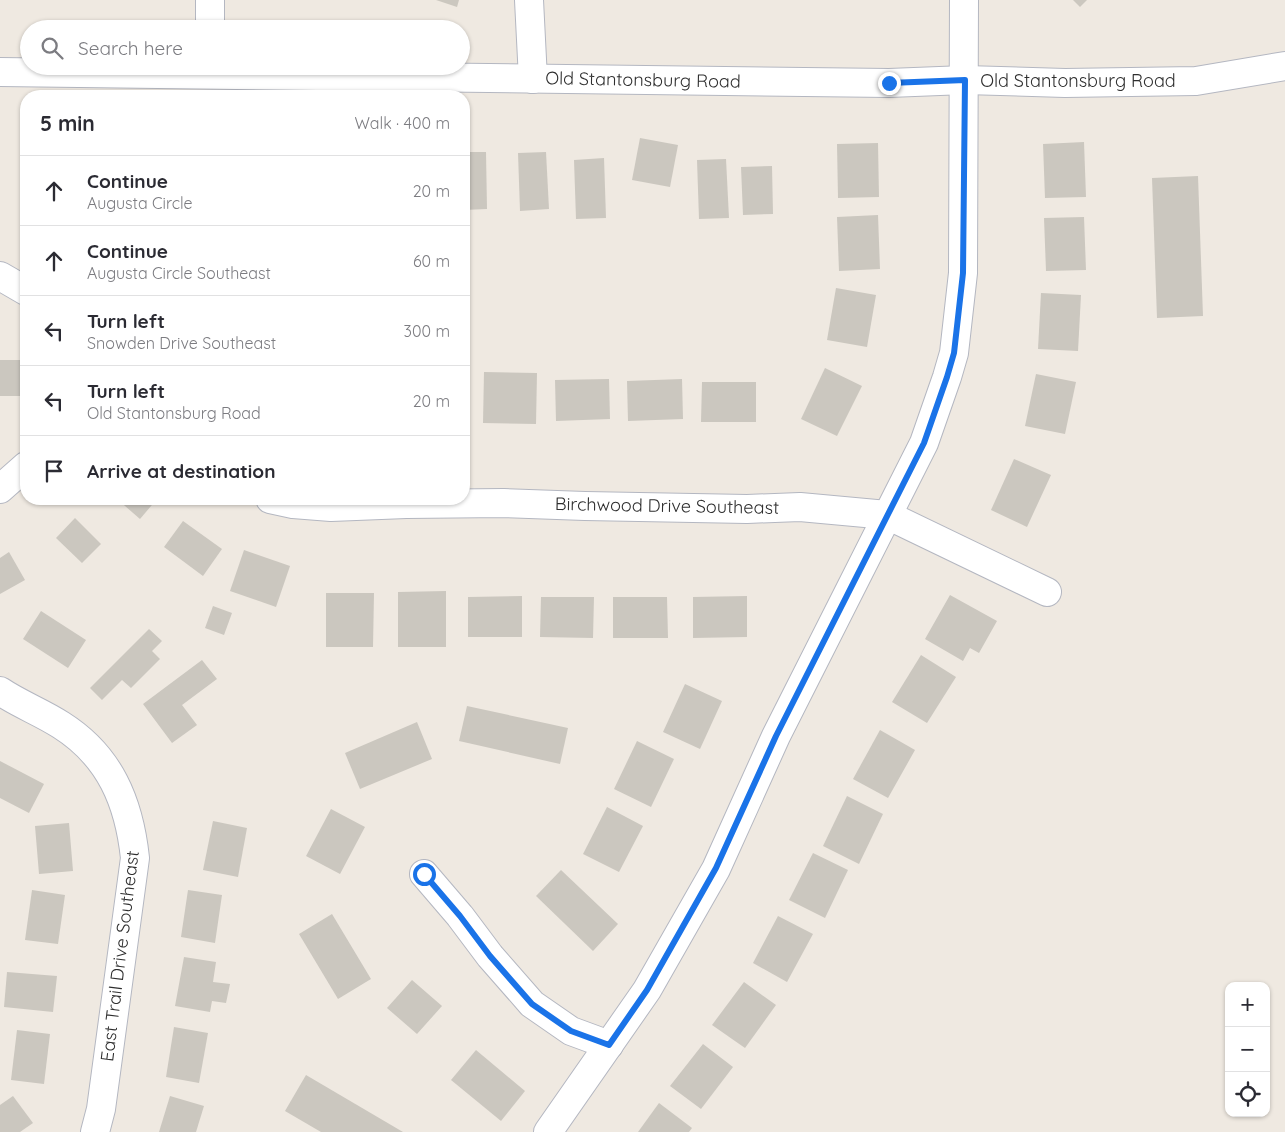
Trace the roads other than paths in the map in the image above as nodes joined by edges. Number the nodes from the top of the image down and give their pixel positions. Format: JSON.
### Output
{"nodes":[{"id":1,"x":210,"y":0,"type":"edge"},
{"id":2,"x":529,"y":0,"type":"edge"},
{"id":3,"x":964,"y":0,"type":"edge"},
{"id":4,"x":210,"y":20,"type":"edge"},
{"id":5,"x":1285,"y":66,"type":"edge"},
{"id":6,"x":0,"y":72,"type":"edge"},
{"id":7,"x":20,"y":73,"type":"edge"},
{"id":8,"x":90,"y":75,"type":"edge"},
{"id":9,"x":209,"y":79,"type":"edge"},
{"id":10,"x":533,"y":79,"type":"junction"},
{"id":11,"x":965,"y":80,"type":"junction"},
{"id":12,"x":0,"y":276,"type":"edge"},
{"id":13,"x":20,"y":288,"type":"edge"},
{"id":14,"x":20,"y":471,"type":"edge"},
{"id":15,"x":0,"y":488,"type":"edge"},
{"id":16,"x":470,"y":503,"type":"edge"},
{"id":17,"x":306,"y":505,"type":"edge"},
{"id":18,"x":381,"y":505,"type":"edge"},
{"id":19,"x":887,"y":515,"type":"junction"},
{"id":20,"x":1047,"y":592,"type":"dead end"},
{"id":21,"x":0,"y":691,"type":"edge"},
{"id":22,"x":424,"y":874,"type":"dead end"},
{"id":23,"x":609,"y":1045,"type":"junction"},
{"id":24,"x":95,"y":1132,"type":"edge"},
{"id":25,"x":548,"y":1132,"type":"edge"}],
"edges":[{"from":1,"to":4,"type":"street"},
{"from":2,"to":10,"type":"street"},
{"from":3,"to":11,"type":"street"},
{"from":5,"to":11,"type":"street","name":"Old Stantonsburg Road"},
{"from":6,"to":7,"type":"street","name":"Old Stantonsburg Road"},
{"from":8,"to":9,"type":"street","name":"Old Stantonsburg Road"},
{"from":9,"to":10,"type":"street","name":"Old Stantonsburg Road"},
{"from":10,"to":11,"type":"street","name":"Old Stantonsburg Road"},
{"from":11,"to":19,"type":"street"},
{"from":12,"to":13,"type":"street"},
{"from":14,"to":15,"type":"street"},
{"from":16,"to":19,"type":"street","name":"Birchwood Drive Southeast"},
{"from":17,"to":18,"type":"street","name":"Birchwood Drive Southeast"},
{"from":19,"to":20,"type":"street","name":"Birchwood Drive Southeast"},
{"from":19,"to":23,"type":"street"},
{"from":21,"to":24,"type":"street","name":"East Trail Drive Southeast"},
{"from":22,"to":23,"type":"street"},
{"from":23,"to":25,"type":"street"}]}
